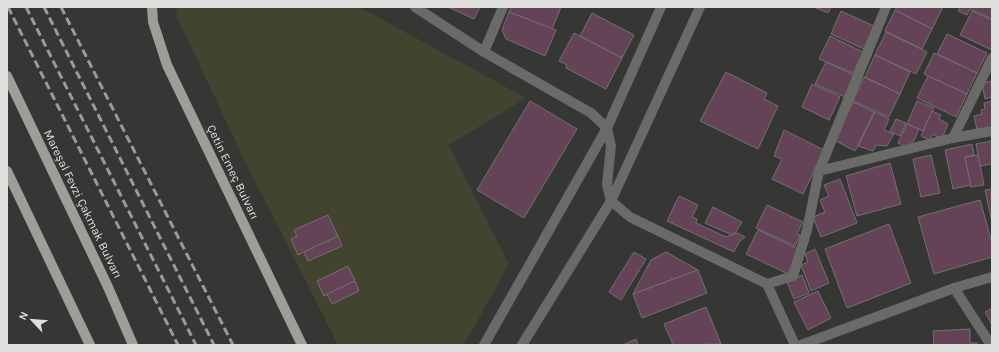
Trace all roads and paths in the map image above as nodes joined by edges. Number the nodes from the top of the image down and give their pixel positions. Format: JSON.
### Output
{"nodes":[{"id":1,"x":152,"y":7,"type":"edge"},
{"id":2,"x":415,"y":7,"type":"edge"},
{"id":3,"x":503,"y":7,"type":"edge"},
{"id":4,"x":661,"y":7,"type":"edge"},
{"id":5,"x":700,"y":7,"type":"edge"},
{"id":6,"x":886,"y":7,"type":"edge"},
{"id":7,"x":484,"y":52,"type":"junction"},
{"id":8,"x":992,"y":58,"type":"edge"},
{"id":9,"x":7,"y":76,"type":"edge"},
{"id":10,"x":607,"y":128,"type":"junction"},
{"id":11,"x":992,"y":132,"type":"edge"},
{"id":12,"x":953,"y":138,"type":"junction"},
{"id":13,"x":7,"y":171,"type":"edge"},
{"id":14,"x":819,"y":171,"type":"junction"},
{"id":15,"x":611,"y":201,"type":"junction"},
{"id":16,"x":992,"y":277,"type":"edge"},
{"id":17,"x":767,"y":284,"type":"junction"},
{"id":18,"x":954,"y":288,"type":"junction"},
{"id":19,"x":90,"y":345,"type":"edge"},
{"id":20,"x":133,"y":345,"type":"edge"},
{"id":21,"x":302,"y":345,"type":"edge"},
{"id":22,"x":484,"y":345,"type":"edge"},
{"id":23,"x":522,"y":345,"type":"edge"},
{"id":24,"x":795,"y":345,"type":"edge"},
{"id":25,"x":800,"y":345,"type":"edge"},
{"id":26,"x":991,"y":345,"type":"edge"}],
"edges":[{"from":1,"to":21,"type":"main road","name":"Çetin Emeç Bulvarı"},
{"from":2,"to":7,"type":"street"},
{"from":3,"to":7,"type":"street"},
{"from":4,"to":10,"type":"street"},
{"from":5,"to":15,"type":"street"},
{"from":6,"to":14,"type":"street"},
{"from":7,"to":10,"type":"street"},
{"from":8,"to":12,"type":"street"},
{"from":9,"to":20,"type":"main road","name":"Mareşal Fevzi Çakmak Bulvarı"},
{"from":10,"to":15,"type":"street"},
{"from":10,"to":22,"type":"street"},
{"from":11,"to":12,"type":"street"},
{"from":12,"to":14,"type":"street"},
{"from":13,"to":19,"type":"main road"},
{"from":14,"to":17,"type":"street"},
{"from":15,"to":17,"type":"street"},
{"from":15,"to":23,"type":"street"},
{"from":16,"to":18,"type":"street"},
{"from":17,"to":24,"type":"street"},
{"from":18,"to":25,"type":"street"},
{"from":18,"to":26,"type":"street"}]}
